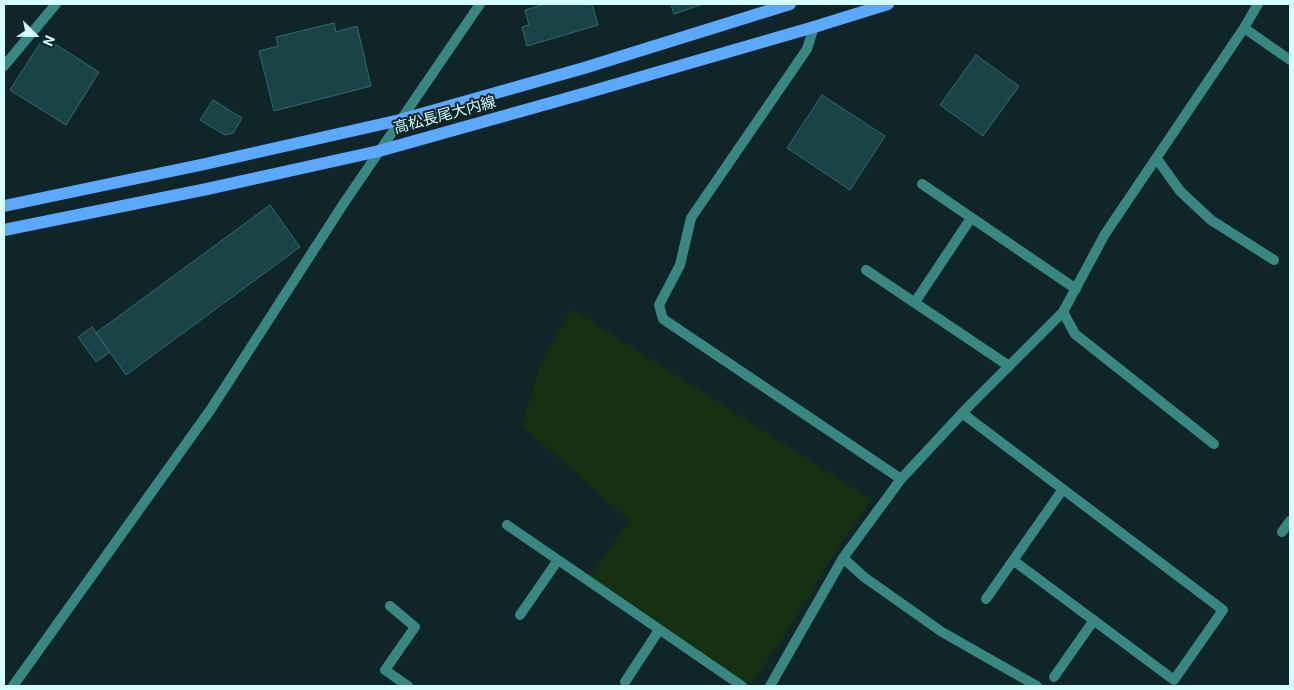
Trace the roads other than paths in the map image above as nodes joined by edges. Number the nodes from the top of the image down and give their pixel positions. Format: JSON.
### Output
{"nodes":[{"id":1,"x":56,"y":4,"type":"edge"},
{"id":2,"x":480,"y":4,"type":"edge"},
{"id":3,"x":790,"y":4,"type":"edge"},
{"id":4,"x":888,"y":4,"type":"edge"},
{"id":5,"x":1258,"y":4,"type":"edge"},
{"id":6,"x":814,"y":27,"type":"junction"},
{"id":7,"x":1244,"y":28,"type":"junction"},
{"id":8,"x":1290,"y":60,"type":"edge"},
{"id":9,"x":4,"y":66,"type":"edge"},
{"id":10,"x":400,"y":120,"type":"junction"},
{"id":11,"x":379,"y":151,"type":"junction"},
{"id":12,"x":1157,"y":159,"type":"junction"},
{"id":13,"x":922,"y":184,"type":"dead end"},
{"id":14,"x":4,"y":206,"type":"edge"},
{"id":15,"x":971,"y":218,"type":"junction"},
{"id":16,"x":4,"y":230,"type":"edge"},
{"id":17,"x":1274,"y":260,"type":"dead end"},
{"id":18,"x":866,"y":270,"type":"dead end"},
{"id":19,"x":1076,"y":289,"type":"junction"},
{"id":20,"x":915,"y":302,"type":"junction"},
{"id":21,"x":1063,"y":312,"type":"junction"},
{"id":22,"x":1009,"y":366,"type":"junction"},
{"id":23,"x":962,"y":413,"type":"junction"},
{"id":24,"x":1214,"y":444,"type":"dead end"},
{"id":25,"x":901,"y":479,"type":"junction"},
{"id":26,"x":1064,"y":490,"type":"junction"},
{"id":27,"x":1290,"y":521,"type":"edge"},
{"id":28,"x":507,"y":525,"type":"dead end"},
{"id":29,"x":1282,"y":532,"type":"dead end"},
{"id":30,"x":843,"y":558,"type":"junction"},
{"id":31,"x":558,"y":560,"type":"junction"},
{"id":32,"x":1014,"y":561,"type":"junction"},
{"id":33,"x":986,"y":600,"type":"dead end"},
{"id":34,"x":390,"y":606,"type":"dead end"},
{"id":35,"x":520,"y":615,"type":"dead end"},
{"id":36,"x":1094,"y":620,"type":"junction"},
{"id":37,"x":659,"y":630,"type":"junction"},
{"id":38,"x":1054,"y":678,"type":"dead end"},
{"id":39,"x":625,"y":682,"type":"dead end"},
{"id":40,"x":12,"y":686,"type":"edge"},
{"id":41,"x":408,"y":686,"type":"edge"},
{"id":42,"x":742,"y":686,"type":"edge"},
{"id":43,"x":770,"y":686,"type":"edge"},
{"id":44,"x":1037,"y":686,"type":"edge"}],
"edges":[{"from":1,"to":9,"type":"street"},
{"from":2,"to":10,"type":"street"},
{"from":3,"to":10,"type":"main road","name":"高松長尾大内線"},
{"from":4,"to":6,"type":"main road","name":"高松長尾大内線"},
{"from":5,"to":7,"type":"street"},
{"from":6,"to":11,"type":"main road","name":"高松長尾大内線"},
{"from":6,"to":25,"type":"street"},
{"from":7,"to":8,"type":"street"},
{"from":7,"to":12,"type":"street"},
{"from":10,"to":11,"type":"street"},
{"from":10,"to":14,"type":"main road","name":"高松長尾大内線"},
{"from":11,"to":16,"type":"main road","name":"高松長尾大内線"},
{"from":11,"to":40,"type":"street"},
{"from":12,"to":17,"type":"street"},
{"from":12,"to":19,"type":"street"},
{"from":13,"to":15,"type":"street"},
{"from":15,"to":19,"type":"street"},
{"from":15,"to":20,"type":"street"},
{"from":18,"to":20,"type":"street"},
{"from":19,"to":21,"type":"street"},
{"from":20,"to":22,"type":"street"},
{"from":21,"to":22,"type":"street"},
{"from":21,"to":24,"type":"street"},
{"from":22,"to":23,"type":"street"},
{"from":23,"to":25,"type":"street"},
{"from":23,"to":26,"type":"street"},
{"from":25,"to":30,"type":"street"},
{"from":26,"to":32,"type":"street"},
{"from":26,"to":36,"type":"street"},
{"from":27,"to":29,"type":"street"},
{"from":28,"to":31,"type":"street"},
{"from":30,"to":43,"type":"street"},
{"from":30,"to":44,"type":"street"},
{"from":31,"to":35,"type":"street"},
{"from":31,"to":37,"type":"street"},
{"from":32,"to":33,"type":"street"},
{"from":32,"to":36,"type":"street"},
{"from":34,"to":41,"type":"street"},
{"from":36,"to":38,"type":"street"},
{"from":37,"to":39,"type":"street"},
{"from":37,"to":42,"type":"street"}]}
